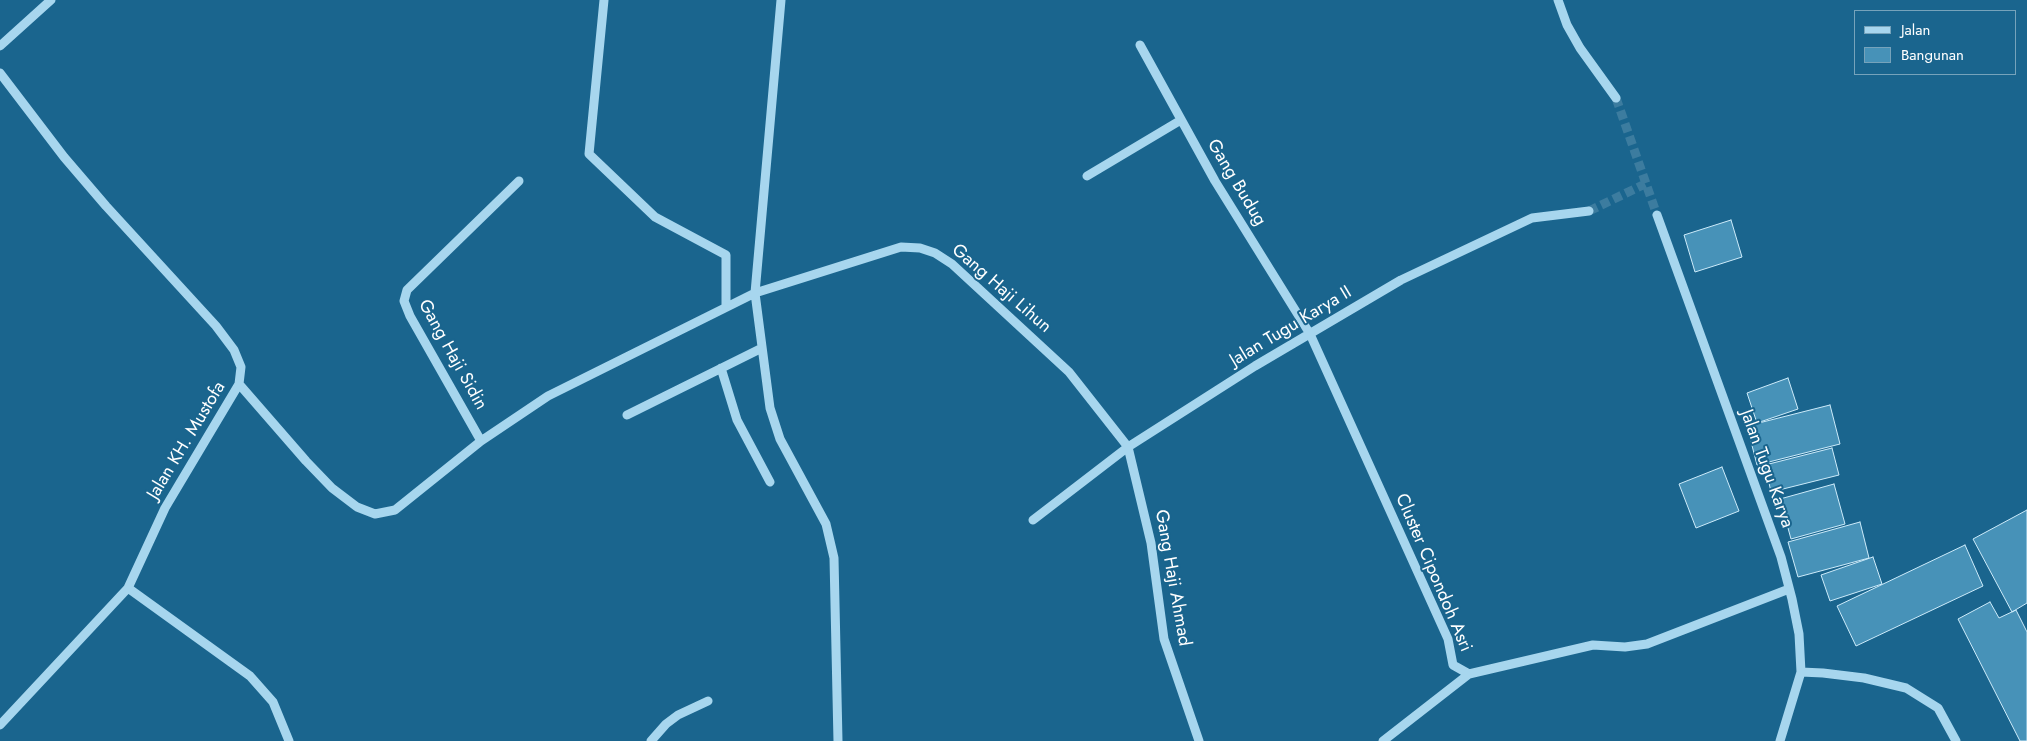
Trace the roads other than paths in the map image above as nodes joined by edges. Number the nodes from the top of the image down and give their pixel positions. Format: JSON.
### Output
{"nodes":[{"id":1,"x":51,"y":0,"type":"edge"},
{"id":2,"x":604,"y":0,"type":"edge"},
{"id":3,"x":781,"y":0,"type":"edge"},
{"id":4,"x":1558,"y":0,"type":"edge"},
{"id":5,"x":1140,"y":45,"type":"dead end"},
{"id":6,"x":0,"y":46,"type":"edge"},
{"id":7,"x":0,"y":73,"type":"edge"},
{"id":8,"x":1616,"y":98,"type":"tunnel mouth"},
{"id":9,"x":1181,"y":120,"type":"junction"},
{"id":10,"x":1087,"y":176,"type":"dead end"},
{"id":11,"x":519,"y":181,"type":"dead end"},
{"id":12,"x":1589,"y":211,"type":"tunnel mouth"},
{"id":13,"x":1657,"y":215,"type":"tunnel mouth"},
{"id":14,"x":755,"y":293,"type":"junction"},
{"id":15,"x":726,"y":307,"type":"junction"},
{"id":16,"x":1310,"y":334,"type":"junction"},
{"id":17,"x":762,"y":348,"type":"junction"},
{"id":18,"x":721,"y":368,"type":"junction"},
{"id":19,"x":239,"y":384,"type":"junction"},
{"id":20,"x":627,"y":415,"type":"dead end"},
{"id":21,"x":481,"y":441,"type":"junction"},
{"id":22,"x":1128,"y":447,"type":"junction"},
{"id":23,"x":770,"y":482,"type":"dead end"},
{"id":24,"x":1033,"y":520,"type":"dead end"},
{"id":25,"x":128,"y":588,"type":"junction"},
{"id":26,"x":1789,"y":589,"type":"junction"},
{"id":27,"x":1801,"y":672,"type":"junction"},
{"id":28,"x":1469,"y":674,"type":"junction"},
{"id":29,"x":708,"y":701,"type":"dead end"},
{"id":30,"x":0,"y":725,"type":"edge"},
{"id":31,"x":289,"y":741,"type":"edge"},
{"id":32,"x":651,"y":741,"type":"edge"},
{"id":33,"x":838,"y":741,"type":"edge"},
{"id":34,"x":1200,"y":741,"type":"edge"},
{"id":35,"x":1383,"y":741,"type":"edge"},
{"id":36,"x":1780,"y":741,"type":"edge"},
{"id":37,"x":1956,"y":741,"type":"edge"}],
"edges":[{"from":1,"to":6,"type":"street"},
{"from":2,"to":15,"type":"street"},
{"from":3,"to":14,"type":"street"},
{"from":4,"to":8,"type":"street"},
{"from":5,"to":9,"type":"street","name":"Gang Budug"},
{"from":7,"to":19,"type":"street","name":"Jalan KH. Mustofa"},
{"from":9,"to":10,"type":"street"},
{"from":9,"to":16,"type":"street","name":"Gang Budug"},
{"from":11,"to":21,"type":"street","name":"Gang Haji Sidin"},
{"from":12,"to":16,"type":"street","name":"Jalan Tugu Karya II"},
{"from":13,"to":26,"type":"street","name":"Jalan Tugu Karya"},
{"from":14,"to":15,"type":"street","name":"Gang Haji Lihun"},
{"from":14,"to":17,"type":"street"},
{"from":14,"to":22,"type":"street","name":"Gang Haji Lihun"},
{"from":15,"to":21,"type":"street","name":"Gang Haji Lihun"},
{"from":16,"to":22,"type":"street","name":"Jalan Tugu Karya II"},
{"from":16,"to":28,"type":"street","name":"Cluster Cipondoh Asri"},
{"from":17,"to":18,"type":"street"},
{"from":17,"to":33,"type":"street"},
{"from":18,"to":20,"type":"street"},
{"from":18,"to":23,"type":"street"},
{"from":19,"to":21,"type":"street","name":"Gang Haji Lihun"},
{"from":19,"to":25,"type":"street","name":"Jalan KH. Mustofa"},
{"from":22,"to":24,"type":"street","name":"Jalan Tugu Karya II"},
{"from":22,"to":34,"type":"street","name":"Gang Haji Ahmad"},
{"from":25,"to":30,"type":"street","name":"Jalan KH. Mustofa"},
{"from":25,"to":31,"type":"street"},
{"from":26,"to":27,"type":"street","name":"Jalan Tugu Karya"},
{"from":26,"to":28,"type":"street","name":"Cluster Cipondoh Asri"},
{"from":27,"to":36,"type":"street","name":"Jalan Tugu Karya"},
{"from":27,"to":37,"type":"street"},
{"from":28,"to":35,"type":"street"},
{"from":29,"to":32,"type":"street"}]}
